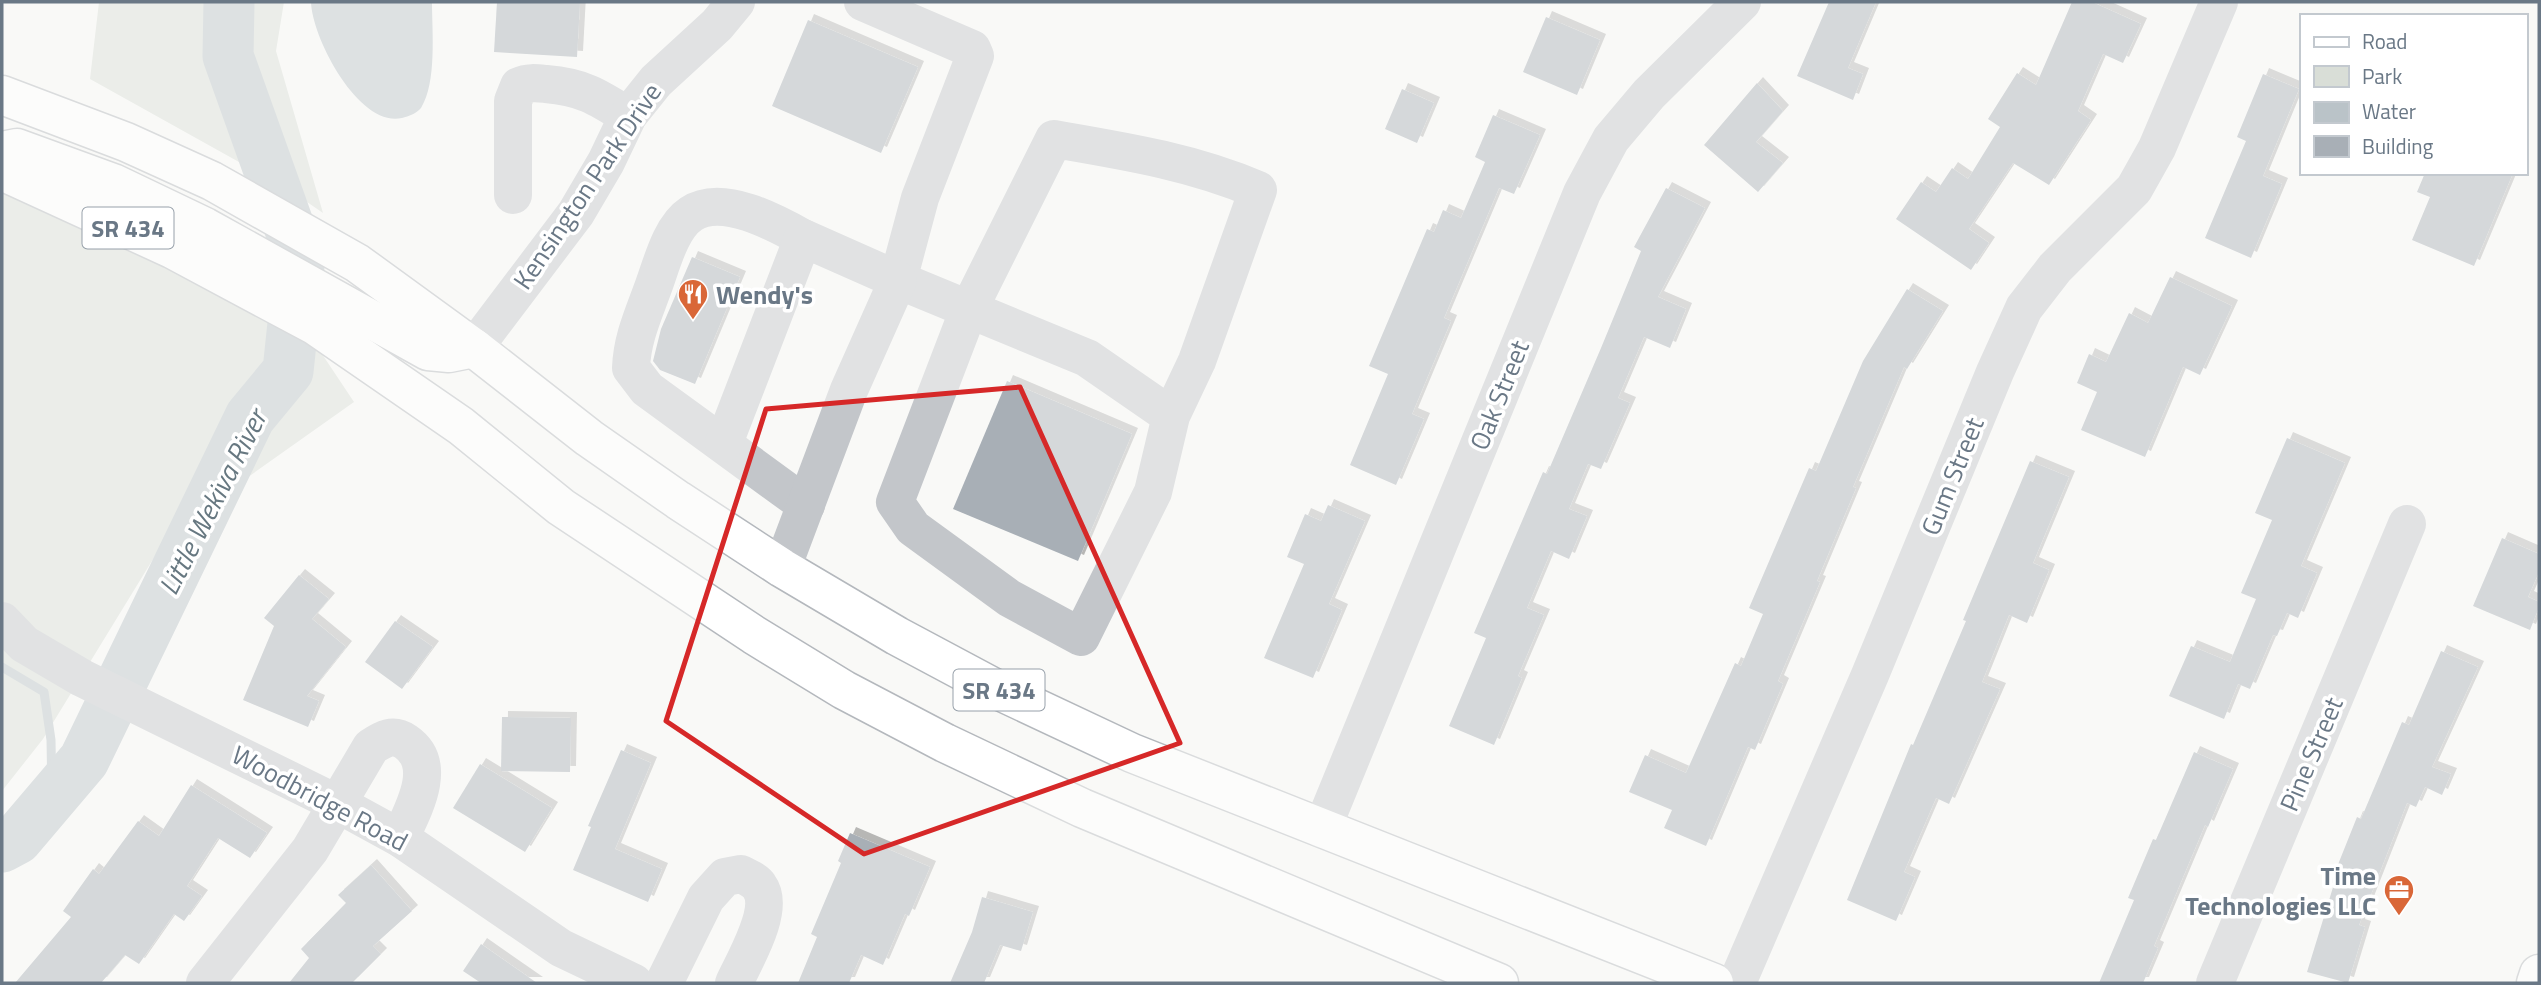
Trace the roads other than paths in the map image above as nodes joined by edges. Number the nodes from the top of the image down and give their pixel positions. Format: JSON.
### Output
{"nodes":[{"id":1,"x":736,"y":2,"type":"edge"},
{"id":2,"x":863,"y":2,"type":"edge"},
{"id":3,"x":1742,"y":2,"type":"edge"},
{"id":4,"x":2219,"y":2,"type":"edge"},
{"id":5,"x":2,"y":95,"type":"edge"},
{"id":6,"x":628,"y":116,"type":"junction"},
{"id":7,"x":2,"y":151,"type":"edge"},
{"id":8,"x":2,"y":171,"type":"edge"},
{"id":9,"x":513,"y":195,"type":"dead end"},
{"id":10,"x":803,"y":238,"type":"junction"},
{"id":11,"x":898,"y":280,"type":"junction"},
{"id":12,"x":969,"y":309,"type":"junction"},
{"id":13,"x":474,"y":348,"type":"junction"},
{"id":14,"x":1171,"y":416,"type":"junction"},
{"id":15,"x":724,"y":443,"type":"junction"},
{"id":16,"x":806,"y":505,"type":"junction"},
{"id":17,"x":2407,"y":524,"type":"dead end"},
{"id":18,"x":782,"y":568,"type":"junction"},
{"id":19,"x":2,"y":621,"type":"edge"},
{"id":20,"x":336,"y":803,"type":"junction"},
{"id":21,"x":1322,"y":829,"type":"junction"},
{"id":22,"x":400,"y":838,"type":"junction"},
{"id":23,"x":2539,"y":974,"type":"edge"},
{"id":24,"x":205,"y":983,"type":"edge"},
{"id":25,"x":634,"y":983,"type":"edge"},
{"id":26,"x":664,"y":983,"type":"edge"},
{"id":27,"x":734,"y":983,"type":"edge"},
{"id":28,"x":1499,"y":983,"type":"edge"},
{"id":29,"x":1714,"y":983,"type":"edge"},
{"id":30,"x":1737,"y":983,"type":"edge"},
{"id":31,"x":2215,"y":983,"type":"edge"},
{"id":32,"x":2536,"y":983,"type":"edge"}],
"edges":[{"from":1,"to":6,"type":"street","name":"Kensington Park Drive"},
{"from":2,"to":11,"type":"street"},
{"from":3,"to":21,"type":"street","name":"Oak Street"},
{"from":4,"to":30,"type":"street","name":"Gum Street"},
{"from":5,"to":13,"type":"main road","number":"SR 434"},
{"from":6,"to":9,"type":"street"},
{"from":6,"to":13,"type":"street","name":"Kensington Park Drive"},
{"from":7,"to":13,"type":"main road"},
{"from":8,"to":28,"type":"main road","number":"SR 434"},
{"from":10,"to":11,"type":"street"},
{"from":10,"to":15,"type":"street"},
{"from":10,"to":15,"type":"street"},
{"from":11,"to":12,"type":"street"},
{"from":11,"to":16,"type":"street"},
{"from":12,"to":14,"type":"street"},
{"from":12,"to":14,"type":"street"},
{"from":12,"to":14,"type":"street"},
{"from":13,"to":18,"type":"main road","number":"SR 434"},
{"from":15,"to":16,"type":"street"},
{"from":16,"to":18,"type":"street"},
{"from":17,"to":31,"type":"street","name":"Pine Street"},
{"from":18,"to":21,"type":"main road","number":"SR 434"},
{"from":19,"to":20,"type":"street","name":"Woodbridge Road"},
{"from":20,"to":22,"type":"street","name":"Woodbridge Road"},
{"from":20,"to":22,"type":"street"},
{"from":20,"to":24,"type":"street"},
{"from":21,"to":29,"type":"main road","number":"SR 434"},
{"from":22,"to":25,"type":"street","name":"Woodbridge Road"},
{"from":23,"to":32,"type":"main road"},
{"from":26,"to":27,"type":"street"}]}
